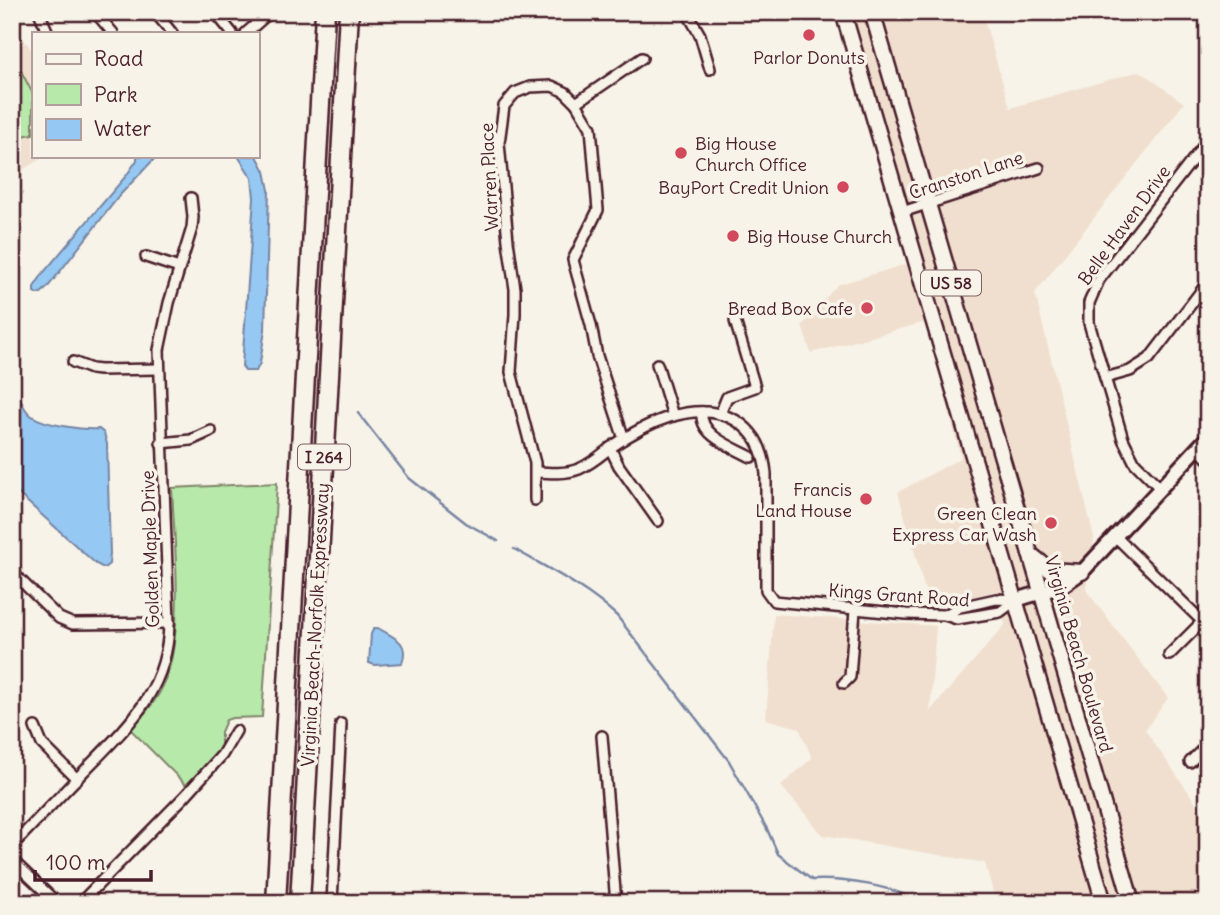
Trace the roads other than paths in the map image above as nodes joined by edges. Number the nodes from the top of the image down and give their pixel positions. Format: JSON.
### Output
{"nodes":[{"id":1,"x":39,"y":12,"type":"edge"},
{"id":2,"x":95,"y":12,"type":"edge"},
{"id":3,"x":155,"y":12,"type":"edge"},
{"id":4,"x":215,"y":12,"type":"edge"},
{"id":5,"x":270,"y":12,"type":"edge"},
{"id":6,"x":325,"y":12,"type":"edge"},
{"id":7,"x":349,"y":12,"type":"edge"},
{"id":8,"x":687,"y":12,"type":"edge"},
{"id":9,"x":843,"y":12,"type":"edge"},
{"id":10,"x":872,"y":12,"type":"edge"},
{"id":11,"x":48,"y":32,"type":"edge"},
{"id":12,"x":112,"y":32,"type":"edge"},
{"id":13,"x":171,"y":32,"type":"edge"},
{"id":14,"x":231,"y":32,"type":"edge"},
{"id":15,"x":247,"y":32,"type":"edge"},
{"id":16,"x":642,"y":58,"type":"dead end"},
{"id":17,"x":710,"y":69,"type":"dead end"},
{"id":18,"x":576,"y":103,"type":"junction"},
{"id":19,"x":1208,"y":140,"type":"edge"},
{"id":20,"x":1040,"y":168,"type":"dead end"},
{"id":21,"x":191,"y":198,"type":"dead end"},
{"id":22,"x":928,"y":204,"type":"junction"},
{"id":23,"x":902,"y":212,"type":"junction"},
{"id":24,"x":146,"y":257,"type":"dead end"},
{"id":25,"x":179,"y":268,"type":"junction"},
{"id":26,"x":1208,"y":282,"type":"edge"},
{"id":27,"x":735,"y":321,"type":"dead end"},
{"id":28,"x":73,"y":362,"type":"dead end"},
{"id":29,"x":657,"y":365,"type":"dead end"},
{"id":30,"x":158,"y":369,"type":"junction"},
{"id":31,"x":1105,"y":378,"type":"junction"},
{"id":32,"x":702,"y":412,"type":"junction"},
{"id":33,"x":720,"y":414,"type":"junction"},
{"id":34,"x":673,"y":416,"type":"junction"},
{"id":35,"x":211,"y":431,"type":"dead end"},
{"id":36,"x":1208,"y":437,"type":"edge"},
{"id":37,"x":624,"y":439,"type":"junction"},
{"id":38,"x":161,"y":443,"type":"junction"},
{"id":39,"x":1197,"y":448,"type":"junction"},
{"id":40,"x":610,"y":449,"type":"junction"},
{"id":41,"x":751,"y":457,"type":"dead end"},
{"id":42,"x":1208,"y":459,"type":"edge"},
{"id":43,"x":536,"y":472,"type":"junction"},
{"id":44,"x":1159,"y":487,"type":"junction"},
{"id":45,"x":535,"y":500,"type":"dead end"},
{"id":46,"x":658,"y":521,"type":"dead end"},
{"id":47,"x":1115,"y":536,"type":"junction"},
{"id":48,"x":1030,"y":554,"type":"junction"},
{"id":49,"x":12,"y":572,"type":"edge"},
{"id":50,"x":1082,"y":572,"type":"junction"},
{"id":51,"x":1041,"y":593,"type":"junction"},
{"id":52,"x":1016,"y":600,"type":"junction"},
{"id":53,"x":855,"y":610,"type":"junction"},
{"id":54,"x":1205,"y":619,"type":"edge"},
{"id":55,"x":169,"y":622,"type":"junction"},
{"id":56,"x":1170,"y":655,"type":"dead end"},
{"id":57,"x":844,"y":683,"type":"dead end"},
{"id":58,"x":341,"y":724,"type":"dead end"},
{"id":59,"x":35,"y":727,"type":"dead end"},
{"id":60,"x":236,"y":731,"type":"dead end"},
{"id":61,"x":602,"y":736,"type":"dead end"},
{"id":62,"x":1208,"y":744,"type":"edge"},
{"id":63,"x":1190,"y":762,"type":"dead end"},
{"id":64,"x":77,"y":779,"type":"junction"},
{"id":65,"x":12,"y":846,"type":"edge"},
{"id":66,"x":12,"y":860,"type":"edge"},
{"id":67,"x":57,"y":903,"type":"edge"},
{"id":68,"x":80,"y":903,"type":"edge"},
{"id":69,"x":276,"y":903,"type":"edge"},
{"id":70,"x":300,"y":903,"type":"edge"},
{"id":71,"x":332,"y":903,"type":"edge"},
{"id":72,"x":617,"y":903,"type":"edge"},
{"id":73,"x":1104,"y":903,"type":"edge"},
{"id":74,"x":1132,"y":903,"type":"edge"}],
"edges":[{"from":1,"to":11,"type":"street"},
{"from":2,"to":12,"type":"street"},
{"from":3,"to":13,"type":"street"},
{"from":4,"to":14,"type":"street"},
{"from":5,"to":15,"type":"street"},
{"from":6,"to":69,"type":"highway","name":"Virginia Beach-Norfolk Expressway","number":"I 264"},
{"from":7,"to":70,"type":"highway","name":"Virginia Beach-Norfolk Expressway","number":"I 264"},
{"from":8,"to":17,"type":"street"},
{"from":9,"to":23,"type":"main road","number":"US 58"},
{"from":10,"to":22,"type":"main road","name":"Virginia Beach Boulevard","number":"US 58"},
{"from":16,"to":18,"type":"street"},
{"from":18,"to":37,"type":"street"},
{"from":18,"to":43,"type":"street","name":"Warren Place"},
{"from":19,"to":31,"type":"street","name":"Belle Haven Drive"},
{"from":20,"to":22,"type":"street","name":"Cranston Lane"},
{"from":21,"to":25,"type":"street","name":"Golden Maple Drive"},
{"from":22,"to":23,"type":"street","name":"Cranston Lane"},
{"from":22,"to":48,"type":"main road","name":"Virginia Beach Boulevard","number":"US 58"},
{"from":23,"to":52,"type":"main road","number":"US 58"},
{"from":24,"to":25,"type":"street"},
{"from":25,"to":30,"type":"street","name":"Golden Maple Drive"},
{"from":26,"to":31,"type":"street"},
{"from":27,"to":33,"type":"street"},
{"from":28,"to":30,"type":"street"},
{"from":29,"to":34,"type":"street"},
{"from":30,"to":38,"type":"street","name":"Golden Maple Drive"},
{"from":31,"to":44,"type":"street","name":"Belle Haven Drive"},
{"from":32,"to":33,"type":"street"},
{"from":32,"to":34,"type":"street"},
{"from":32,"to":41,"type":"street"},
{"from":33,"to":53,"type":"street","name":"Kings Grant Road"},
{"from":34,"to":37,"type":"street"},
{"from":35,"to":38,"type":"street"},
{"from":36,"to":39,"type":"street","name":"Kings Grant Road"},
{"from":37,"to":40,"type":"street"},
{"from":38,"to":55,"type":"street","name":"Golden Maple Drive"},
{"from":39,"to":42,"type":"street"},
{"from":39,"to":44,"type":"street","name":"Kings Grant Road"},
{"from":40,"to":43,"type":"street"},
{"from":40,"to":46,"type":"street"},
{"from":43,"to":45,"type":"street","name":"Warren Place"},
{"from":44,"to":47,"type":"street","name":"Kings Grant Road"},
{"from":47,"to":50,"type":"street","name":"Kings Grant Road"},
{"from":47,"to":54,"type":"street"},
{"from":48,"to":50,"type":"main road"},
{"from":48,"to":51,"type":"main road","name":"Virginia Beach Boulevard","number":"US 58"},
{"from":49,"to":55,"type":"street"},
{"from":50,"to":51,"type":"street","name":"Kings Grant Road"},
{"from":51,"to":52,"type":"street","name":"Kings Grant Road"},
{"from":51,"to":74,"type":"main road","name":"Virginia Beach Boulevard","number":"US 58"},
{"from":52,"to":53,"type":"street","name":"Kings Grant Road"},
{"from":52,"to":73,"type":"main road","number":"US 58"},
{"from":53,"to":57,"type":"street"},
{"from":54,"to":56,"type":"street"},
{"from":55,"to":64,"type":"street","name":"Golden Maple Drive"},
{"from":58,"to":71,"type":"street"},
{"from":59,"to":64,"type":"street"},
{"from":60,"to":68,"type":"street"},
{"from":61,"to":72,"type":"street"},
{"from":62,"to":63,"type":"street"},
{"from":64,"to":65,"type":"street","name":"Golden Maple Drive"},
{"from":66,"to":67,"type":"street"}]}
